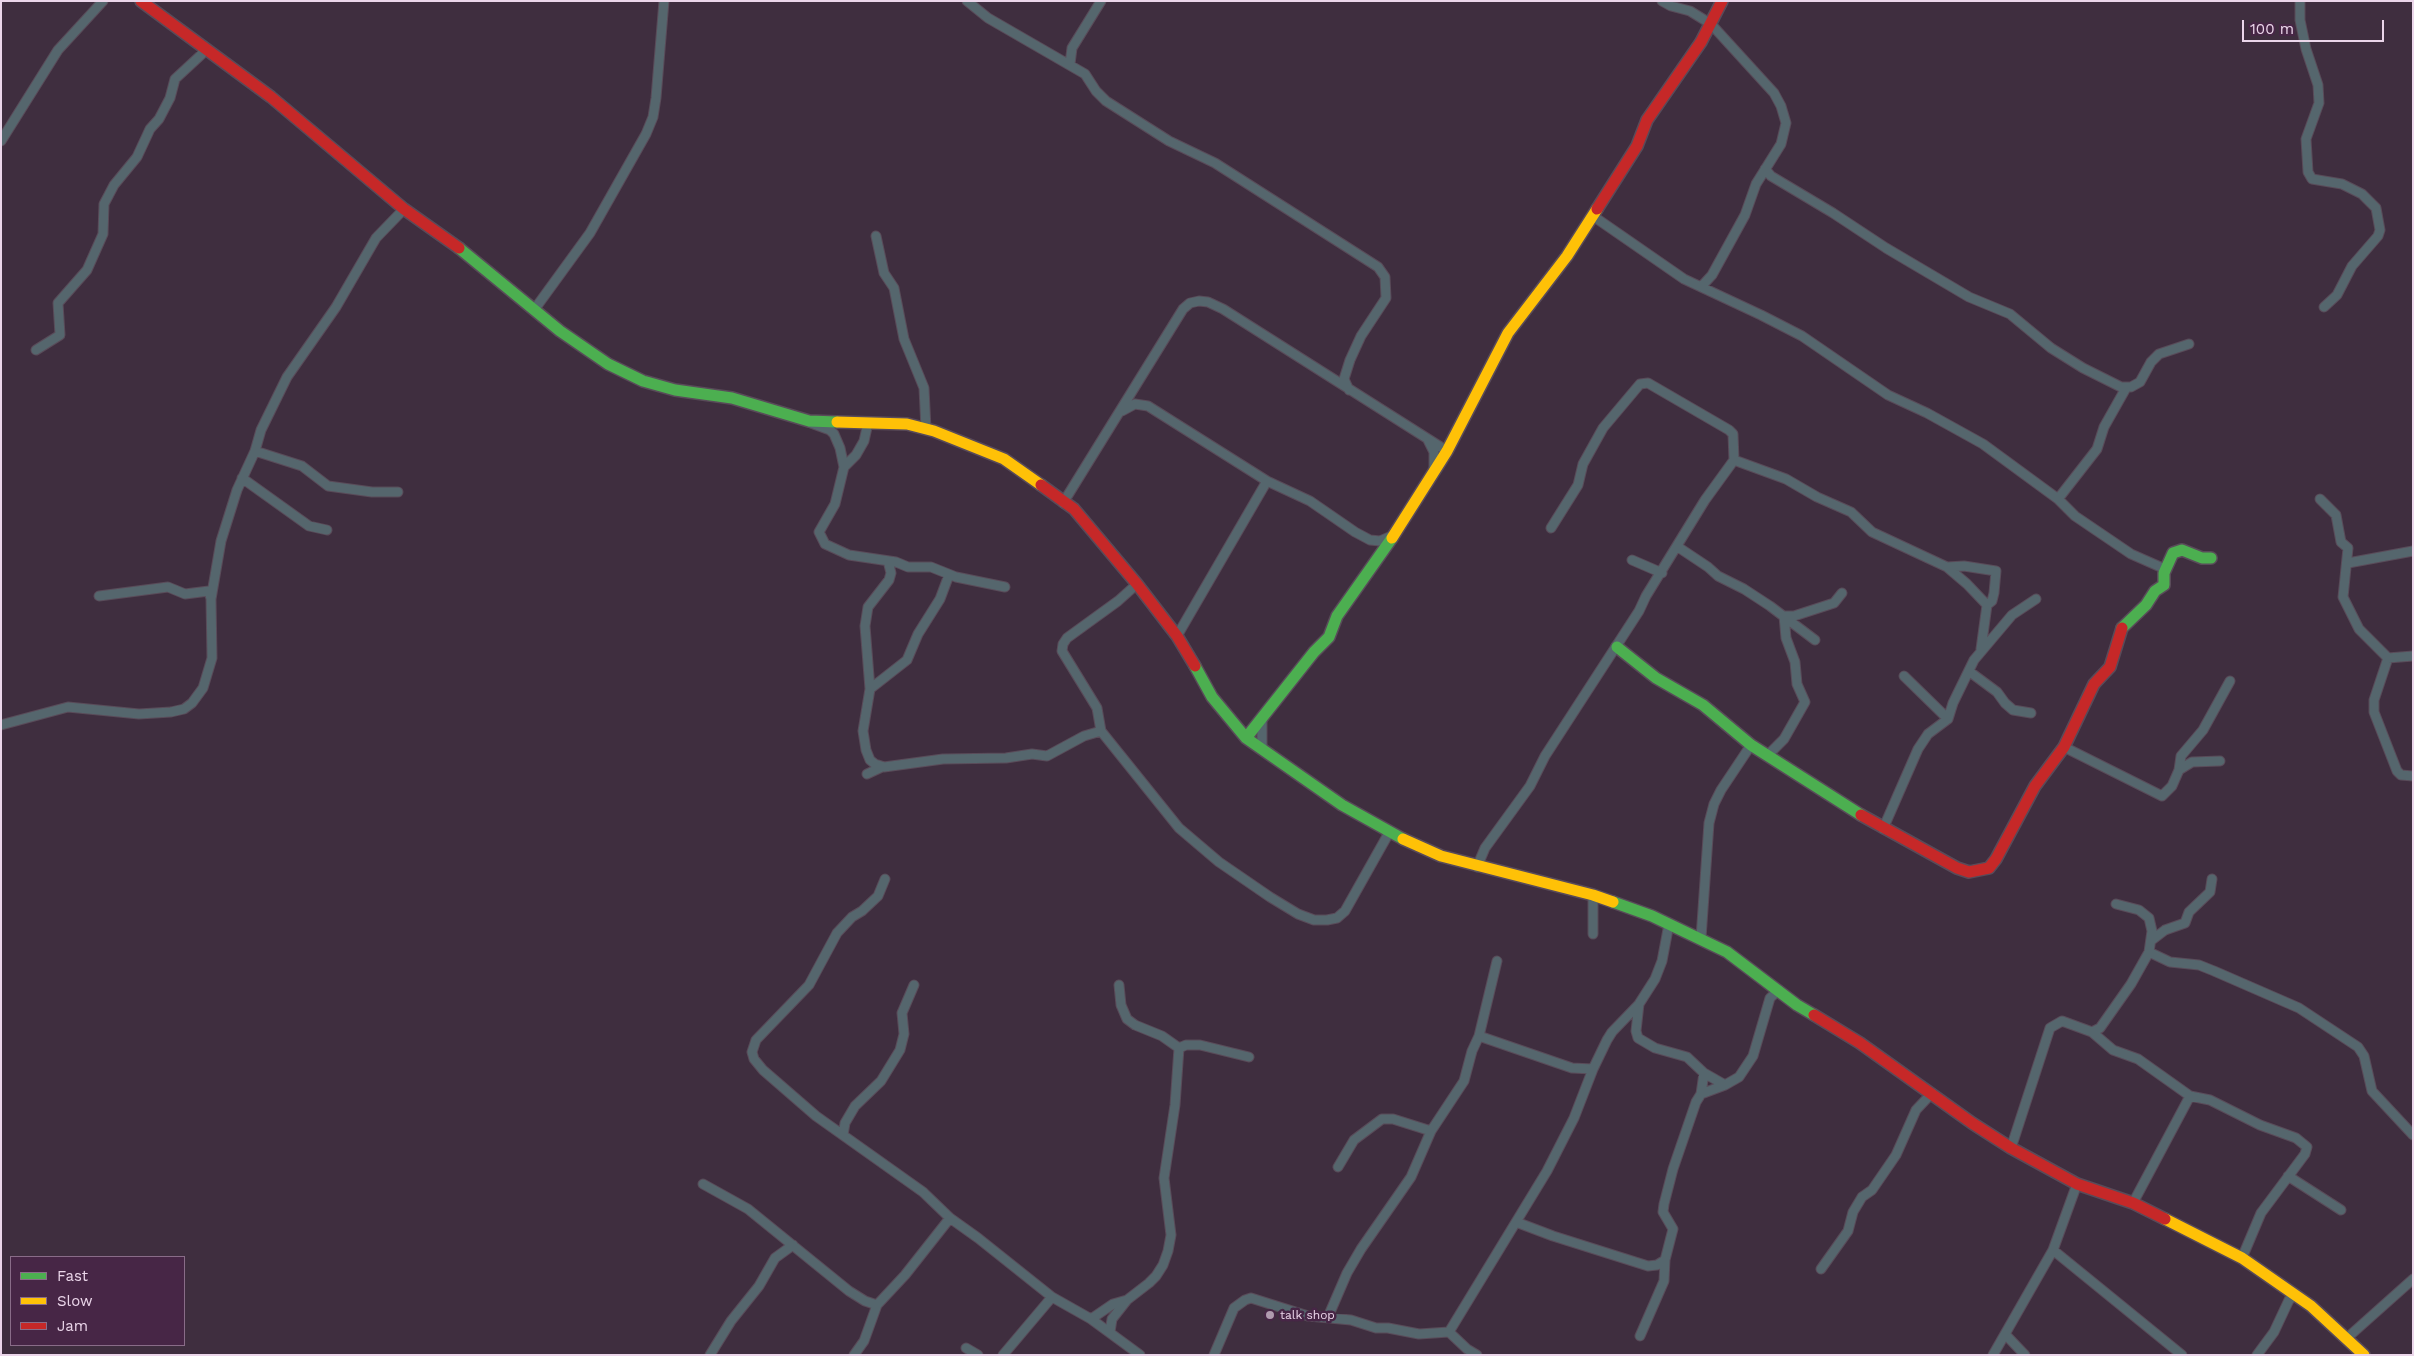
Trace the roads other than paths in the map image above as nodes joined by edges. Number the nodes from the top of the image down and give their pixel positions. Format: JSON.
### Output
{"nodes":[{"id":1,"x":103,"y":1,"type":"edge"},
{"id":2,"x":141,"y":1,"type":"edge"},
{"id":3,"x":664,"y":1,"type":"edge"},
{"id":4,"x":967,"y":1,"type":"edge"},
{"id":5,"x":1102,"y":1,"type":"edge"},
{"id":6,"x":1662,"y":1,"type":"edge"},
{"id":7,"x":1722,"y":1,"type":"edge"},
{"id":8,"x":2300,"y":1,"type":"edge"},
{"id":9,"x":1712,"y":24,"type":"junction"},
{"id":10,"x":204,"y":47,"type":"junction"},
{"id":11,"x":1070,"y":64,"type":"junction"},
{"id":12,"x":1,"y":141,"type":"edge"},
{"id":13,"x":1765,"y":169,"type":"junction"},
{"id":14,"x":404,"y":209,"type":"junction"},
{"id":15,"x":1593,"y":216,"type":"junction"},
{"id":16,"x":876,"y":236,"type":"dead end"},
{"id":17,"x":1701,"y":287,"type":"junction"},
{"id":18,"x":2324,"y":307,"type":"dead end"},
{"id":19,"x":534,"y":310,"type":"junction"},
{"id":20,"x":2189,"y":344,"type":"dead end"},
{"id":21,"x":36,"y":350,"type":"dead end"},
{"id":22,"x":1136,"y":385,"type":"junction"},
{"id":23,"x":2126,"y":388,"type":"junction"},
{"id":24,"x":1349,"y":390,"type":"junction"},
{"id":25,"x":1144,"y":404,"type":"junction"},
{"id":26,"x":1120,"y":412,"type":"junction"},
{"id":27,"x":794,"y":417,"type":"junction"},
{"id":28,"x":868,"y":423,"type":"junction"},
{"id":29,"x":926,"y":429,"type":"junction"},
{"id":30,"x":1428,"y":440,"type":"junction"},
{"id":31,"x":255,"y":451,"type":"junction"},
{"id":32,"x":1447,"y":451,"type":"junction"},
{"id":33,"x":1734,"y":460,"type":"junction"},
{"id":34,"x":844,"y":467,"type":"junction"},
{"id":35,"x":1434,"y":469,"type":"junction"},
{"id":36,"x":242,"y":478,"type":"junction"},
{"id":37,"x":1267,"y":481,"type":"junction"},
{"id":38,"x":398,"y":492,"type":"dead end"},
{"id":39,"x":2058,"y":499,"type":"junction"},
{"id":40,"x":2320,"y":499,"type":"dead end"},
{"id":41,"x":1063,"y":503,"type":"junction"},
{"id":42,"x":1551,"y":528,"type":"dead end"},
{"id":43,"x":326,"y":530,"type":"dead end"},
{"id":44,"x":1394,"y":535,"type":"junction"},
{"id":45,"x":1678,"y":547,"type":"junction"},
{"id":46,"x":2413,"y":552,"type":"edge"},
{"id":47,"x":2211,"y":558,"type":"dead end"},
{"id":48,"x":1632,"y":560,"type":"dead end"},
{"id":49,"x":888,"y":561,"type":"junction"},
{"id":50,"x":2348,"y":563,"type":"junction"},
{"id":51,"x":1946,"y":567,"type":"junction"},
{"id":52,"x":2165,"y":569,"type":"junction"},
{"id":53,"x":1662,"y":573,"type":"junction"},
{"id":54,"x":950,"y":575,"type":"junction"},
{"id":55,"x":1137,"y":584,"type":"junction"},
{"id":56,"x":1005,"y":587,"type":"dead end"},
{"id":57,"x":1842,"y":593,"type":"dead end"},
{"id":58,"x":99,"y":596,"type":"dead end"},
{"id":59,"x":211,"y":599,"type":"junction"},
{"id":60,"x":2036,"y":599,"type":"dead end"},
{"id":61,"x":1987,"y":605,"type":"junction"},
{"id":62,"x":1784,"y":616,"type":"junction"},
{"id":63,"x":1177,"y":636,"type":"junction"},
{"id":64,"x":1815,"y":640,"type":"dead end"},
{"id":65,"x":1617,"y":647,"type":"junction"},
{"id":66,"x":1981,"y":649,"type":"junction"},
{"id":67,"x":2413,"y":656,"type":"edge"},
{"id":68,"x":2388,"y":658,"type":"junction"},
{"id":69,"x":1970,"y":672,"type":"junction"},
{"id":70,"x":1904,"y":676,"type":"dead end"},
{"id":71,"x":2230,"y":681,"type":"dead end"},
{"id":72,"x":870,"y":690,"type":"junction"},
{"id":73,"x":2031,"y":713,"type":"dead end"},
{"id":74,"x":1948,"y":719,"type":"junction"},
{"id":75,"x":1262,"y":720,"type":"junction"},
{"id":76,"x":1,"y":725,"type":"edge"},
{"id":77,"x":1101,"y":731,"type":"junction"},
{"id":78,"x":1246,"y":738,"type":"junction"},
{"id":79,"x":1751,"y":745,"type":"junction"},
{"id":80,"x":2064,"y":747,"type":"junction"},
{"id":81,"x":1262,"y":748,"type":"junction"},
{"id":82,"x":1767,"y":756,"type":"junction"},
{"id":83,"x":2220,"y":761,"type":"dead end"},
{"id":84,"x":884,"y":767,"type":"junction"},
{"id":85,"x":2179,"y":770,"type":"junction"},
{"id":86,"x":867,"y":774,"type":"dead end"},
{"id":87,"x":2413,"y":776,"type":"edge"},
{"id":88,"x":1883,"y":829,"type":"junction"},
{"id":89,"x":1390,"y":831,"type":"junction"},
{"id":90,"x":1477,"y":867,"type":"junction"},
{"id":91,"x":885,"y":879,"type":"dead end"},
{"id":92,"x":2212,"y":879,"type":"dead end"},
{"id":93,"x":1593,"y":895,"type":"junction"},
{"id":94,"x":2116,"y":904,"type":"dead end"},
{"id":95,"x":1669,"y":924,"type":"junction"},
{"id":96,"x":1593,"y":934,"type":"dead end"},
{"id":97,"x":1701,"y":938,"type":"junction"},
{"id":98,"x":2152,"y":940,"type":"junction"},
{"id":99,"x":2149,"y":952,"type":"junction"},
{"id":100,"x":1497,"y":961,"type":"dead end"},
{"id":101,"x":914,"y":985,"type":"dead end"},
{"id":102,"x":1119,"y":985,"type":"dead end"},
{"id":103,"x":1779,"y":990,"type":"junction"},
{"id":104,"x":1639,"y":1004,"type":"junction"},
{"id":105,"x":2092,"y":1032,"type":"junction"},
{"id":106,"x":1479,"y":1036,"type":"junction"},
{"id":107,"x":1179,"y":1048,"type":"junction"},
{"id":108,"x":1249,"y":1057,"type":"dead end"},
{"id":109,"x":1593,"y":1069,"type":"junction"},
{"id":110,"x":1704,"y":1074,"type":"junction"},
{"id":111,"x":1725,"y":1085,"type":"junction"},
{"id":112,"x":1932,"y":1093,"type":"junction"},
{"id":113,"x":1701,"y":1094,"type":"junction"},
{"id":114,"x":2190,"y":1096,"type":"junction"},
{"id":115,"x":1431,"y":1131,"type":"junction"},
{"id":116,"x":843,"y":1135,"type":"junction"},
{"id":117,"x":2413,"y":1135,"type":"edge"},
{"id":118,"x":2011,"y":1148,"type":"junction"},
{"id":119,"x":1338,"y":1167,"type":"dead end"},
{"id":120,"x":2288,"y":1176,"type":"junction"},
{"id":121,"x":703,"y":1184,"type":"dead end"},
{"id":122,"x":2078,"y":1184,"type":"junction"},
{"id":123,"x":2134,"y":1203,"type":"junction"},
{"id":124,"x":2340,"y":1210,"type":"dead end"},
{"id":125,"x":950,"y":1218,"type":"junction"},
{"id":126,"x":1516,"y":1222,"type":"junction"},
{"id":127,"x":793,"y":1245,"type":"junction"},
{"id":128,"x":2053,"y":1250,"type":"junction"},
{"id":129,"x":2242,"y":1258,"type":"junction"},
{"id":130,"x":1664,"y":1260,"type":"junction"},
{"id":131,"x":1822,"y":1270,"type":"dead end"},
{"id":132,"x":2413,"y":1279,"type":"edge"},
{"id":133,"x":2295,"y":1294,"type":"junction"},
{"id":134,"x":1052,"y":1297,"type":"junction"},
{"id":135,"x":1127,"y":1300,"type":"junction"},
{"id":136,"x":877,"y":1305,"type":"junction"},
{"id":137,"x":1328,"y":1317,"type":"junction"},
{"id":138,"x":1091,"y":1319,"type":"junction"},
{"id":139,"x":1110,"y":1332,"type":"junction"},
{"id":140,"x":1449,"y":1332,"type":"junction"},
{"id":141,"x":2005,"y":1334,"type":"junction"},
{"id":142,"x":1640,"y":1336,"type":"dead end"},
{"id":143,"x":2347,"y":1338,"type":"junction"},
{"id":144,"x":966,"y":1348,"type":"dead end"},
{"id":145,"x":710,"y":1355,"type":"edge"},
{"id":146,"x":854,"y":1355,"type":"edge"},
{"id":147,"x":978,"y":1355,"type":"edge"},
{"id":148,"x":1003,"y":1355,"type":"edge"},
{"id":149,"x":1140,"y":1355,"type":"edge"},
{"id":150,"x":1214,"y":1355,"type":"edge"},
{"id":151,"x":1477,"y":1355,"type":"edge"},
{"id":152,"x":1993,"y":1355,"type":"edge"},
{"id":153,"x":2024,"y":1355,"type":"edge"},
{"id":154,"x":2182,"y":1355,"type":"edge"},
{"id":155,"x":2257,"y":1355,"type":"edge"},
{"id":156,"x":2364,"y":1355,"type":"edge"}],
"edges":[{"from":1,"to":12,"type":"street"},
{"from":2,"to":10,"type":"street"},
{"from":3,"to":19,"type":"street"},
{"from":4,"to":11,"type":"street"},
{"from":5,"to":11,"type":"street"},
{"from":6,"to":9,"type":"street"},
{"from":7,"to":9,"type":"street"},
{"from":8,"to":18,"type":"street"},
{"from":9,"to":13,"type":"street"},
{"from":9,"to":15,"type":"street"},
{"from":10,"to":14,"type":"street"},
{"from":10,"to":21,"type":"street"},
{"from":11,"to":24,"type":"street"},
{"from":13,"to":17,"type":"street"},
{"from":13,"to":23,"type":"street"},
{"from":14,"to":19,"type":"street"},
{"from":14,"to":31,"type":"street"},
{"from":15,"to":17,"type":"street"},
{"from":15,"to":32,"type":"street"},
{"from":16,"to":29,"type":"street"},
{"from":17,"to":39,"type":"street"},
{"from":19,"to":27,"type":"street"},
{"from":20,"to":23,"type":"street"},
{"from":22,"to":24,"type":"street"},
{"from":22,"to":25,"type":"street"},
{"from":22,"to":26,"type":"street"},
{"from":23,"to":39,"type":"street"},
{"from":24,"to":30,"type":"street"},
{"from":25,"to":26,"type":"street"},
{"from":25,"to":37,"type":"street"},
{"from":26,"to":41,"type":"street"},
{"from":27,"to":28,"type":"street"},
{"from":27,"to":34,"type":"street"},
{"from":28,"to":29,"type":"street"},
{"from":28,"to":34,"type":"street"},
{"from":29,"to":41,"type":"street"},
{"from":30,"to":32,"type":"street"},
{"from":30,"to":35,"type":"street"},
{"from":31,"to":36,"type":"street"},
{"from":31,"to":38,"type":"street"},
{"from":32,"to":35,"type":"street"},
{"from":33,"to":42,"type":"street"},
{"from":33,"to":45,"type":"street"},
{"from":33,"to":51,"type":"street"},
{"from":34,"to":49,"type":"street"},
{"from":35,"to":44,"type":"street"},
{"from":36,"to":43,"type":"street"},
{"from":36,"to":59,"type":"street"},
{"from":37,"to":44,"type":"street"},
{"from":37,"to":63,"type":"street"},
{"from":39,"to":52,"type":"street"},
{"from":40,"to":50,"type":"street"},
{"from":41,"to":55,"type":"street"},
{"from":44,"to":75,"type":"street"},
{"from":45,"to":53,"type":"street"},
{"from":45,"to":62,"type":"street"},
{"from":46,"to":50,"type":"street"},
{"from":47,"to":52,"type":"street"},
{"from":48,"to":53,"type":"street"},
{"from":49,"to":54,"type":"street"},
{"from":49,"to":72,"type":"street"},
{"from":50,"to":68,"type":"street"},
{"from":51,"to":61,"type":"street"},
{"from":51,"to":61,"type":"street"},
{"from":52,"to":80,"type":"street"},
{"from":53,"to":65,"type":"street"},
{"from":54,"to":56,"type":"street"},
{"from":54,"to":72,"type":"street"},
{"from":55,"to":63,"type":"street"},
{"from":55,"to":77,"type":"street"},
{"from":57,"to":62,"type":"street"},
{"from":58,"to":59,"type":"street"},
{"from":59,"to":76,"type":"street"},
{"from":60,"to":66,"type":"street"},
{"from":61,"to":66,"type":"street"},
{"from":62,"to":64,"type":"street"},
{"from":62,"to":82,"type":"street"},
{"from":63,"to":78,"type":"street"},
{"from":65,"to":79,"type":"street"},
{"from":65,"to":90,"type":"street"},
{"from":66,"to":69,"type":"street"},
{"from":67,"to":68,"type":"street"},
{"from":68,"to":87,"type":"street"},
{"from":69,"to":73,"type":"street"},
{"from":69,"to":74,"type":"street"},
{"from":70,"to":74,"type":"street"},
{"from":71,"to":85,"type":"street"},
{"from":72,"to":84,"type":"street"},
{"from":74,"to":88,"type":"street"},
{"from":75,"to":78,"type":"street"},
{"from":75,"to":81,"type":"street"},
{"from":77,"to":84,"type":"street"},
{"from":77,"to":89,"type":"street"},
{"from":78,"to":81,"type":"street"},
{"from":79,"to":82,"type":"street"},
{"from":79,"to":97,"type":"street"},
{"from":80,"to":85,"type":"street"},
{"from":80,"to":88,"type":"street"},
{"from":81,"to":89,"type":"street"},
{"from":82,"to":88,"type":"street"},
{"from":83,"to":85,"type":"street"},
{"from":84,"to":86,"type":"street"},
{"from":89,"to":90,"type":"street"},
{"from":90,"to":93,"type":"street"},
{"from":91,"to":116,"type":"street"},
{"from":92,"to":98,"type":"street"},
{"from":93,"to":95,"type":"street"},
{"from":93,"to":96,"type":"street"},
{"from":94,"to":98,"type":"street"},
{"from":95,"to":97,"type":"street"},
{"from":95,"to":104,"type":"street"},
{"from":97,"to":103,"type":"street"},
{"from":98,"to":99,"type":"street"},
{"from":99,"to":105,"type":"street"},
{"from":99,"to":117,"type":"street"},
{"from":100,"to":106,"type":"street"},
{"from":101,"to":116,"type":"street"},
{"from":102,"to":107,"type":"street"},
{"from":103,"to":111,"type":"street"},
{"from":103,"to":112,"type":"street"},
{"from":104,"to":109,"type":"street"},
{"from":104,"to":110,"type":"street"},
{"from":105,"to":114,"type":"street"},
{"from":105,"to":118,"type":"street"},
{"from":106,"to":109,"type":"street"},
{"from":106,"to":115,"type":"street"},
{"from":107,"to":108,"type":"street"},
{"from":107,"to":135,"type":"street"},
{"from":109,"to":126,"type":"street"},
{"from":110,"to":111,"type":"street"},
{"from":110,"to":113,"type":"street"},
{"from":111,"to":113,"type":"street"},
{"from":112,"to":118,"type":"street"},
{"from":112,"to":131,"type":"street"},
{"from":113,"to":130,"type":"street"},
{"from":114,"to":120,"type":"street"},
{"from":114,"to":123,"type":"street"},
{"from":115,"to":119,"type":"street"},
{"from":115,"to":137,"type":"street"},
{"from":116,"to":125,"type":"street"},
{"from":118,"to":122,"type":"street"},
{"from":120,"to":124,"type":"street"},
{"from":120,"to":129,"type":"street"},
{"from":121,"to":127,"type":"street"},
{"from":122,"to":123,"type":"street"},
{"from":122,"to":128,"type":"street"},
{"from":123,"to":129,"type":"street"},
{"from":125,"to":134,"type":"street"},
{"from":125,"to":136,"type":"street"},
{"from":126,"to":130,"type":"street"},
{"from":126,"to":140,"type":"street"},
{"from":127,"to":136,"type":"street"},
{"from":127,"to":145,"type":"street"},
{"from":128,"to":141,"type":"street"},
{"from":128,"to":154,"type":"street"},
{"from":129,"to":133,"type":"street"},
{"from":130,"to":142,"type":"street"},
{"from":132,"to":143,"type":"street"},
{"from":133,"to":143,"type":"street"},
{"from":133,"to":155,"type":"street"},
{"from":134,"to":138,"type":"street"},
{"from":134,"to":148,"type":"street"},
{"from":135,"to":138,"type":"street"},
{"from":135,"to":139,"type":"street"},
{"from":136,"to":146,"type":"street"},
{"from":137,"to":140,"type":"street"},
{"from":137,"to":150,"type":"street"},
{"from":138,"to":139,"type":"street"},
{"from":139,"to":149,"type":"street"},
{"from":140,"to":151,"type":"street"},
{"from":141,"to":152,"type":"street"},
{"from":141,"to":153,"type":"street"},
{"from":143,"to":156,"type":"street"},
{"from":144,"to":147,"type":"street"}]}
